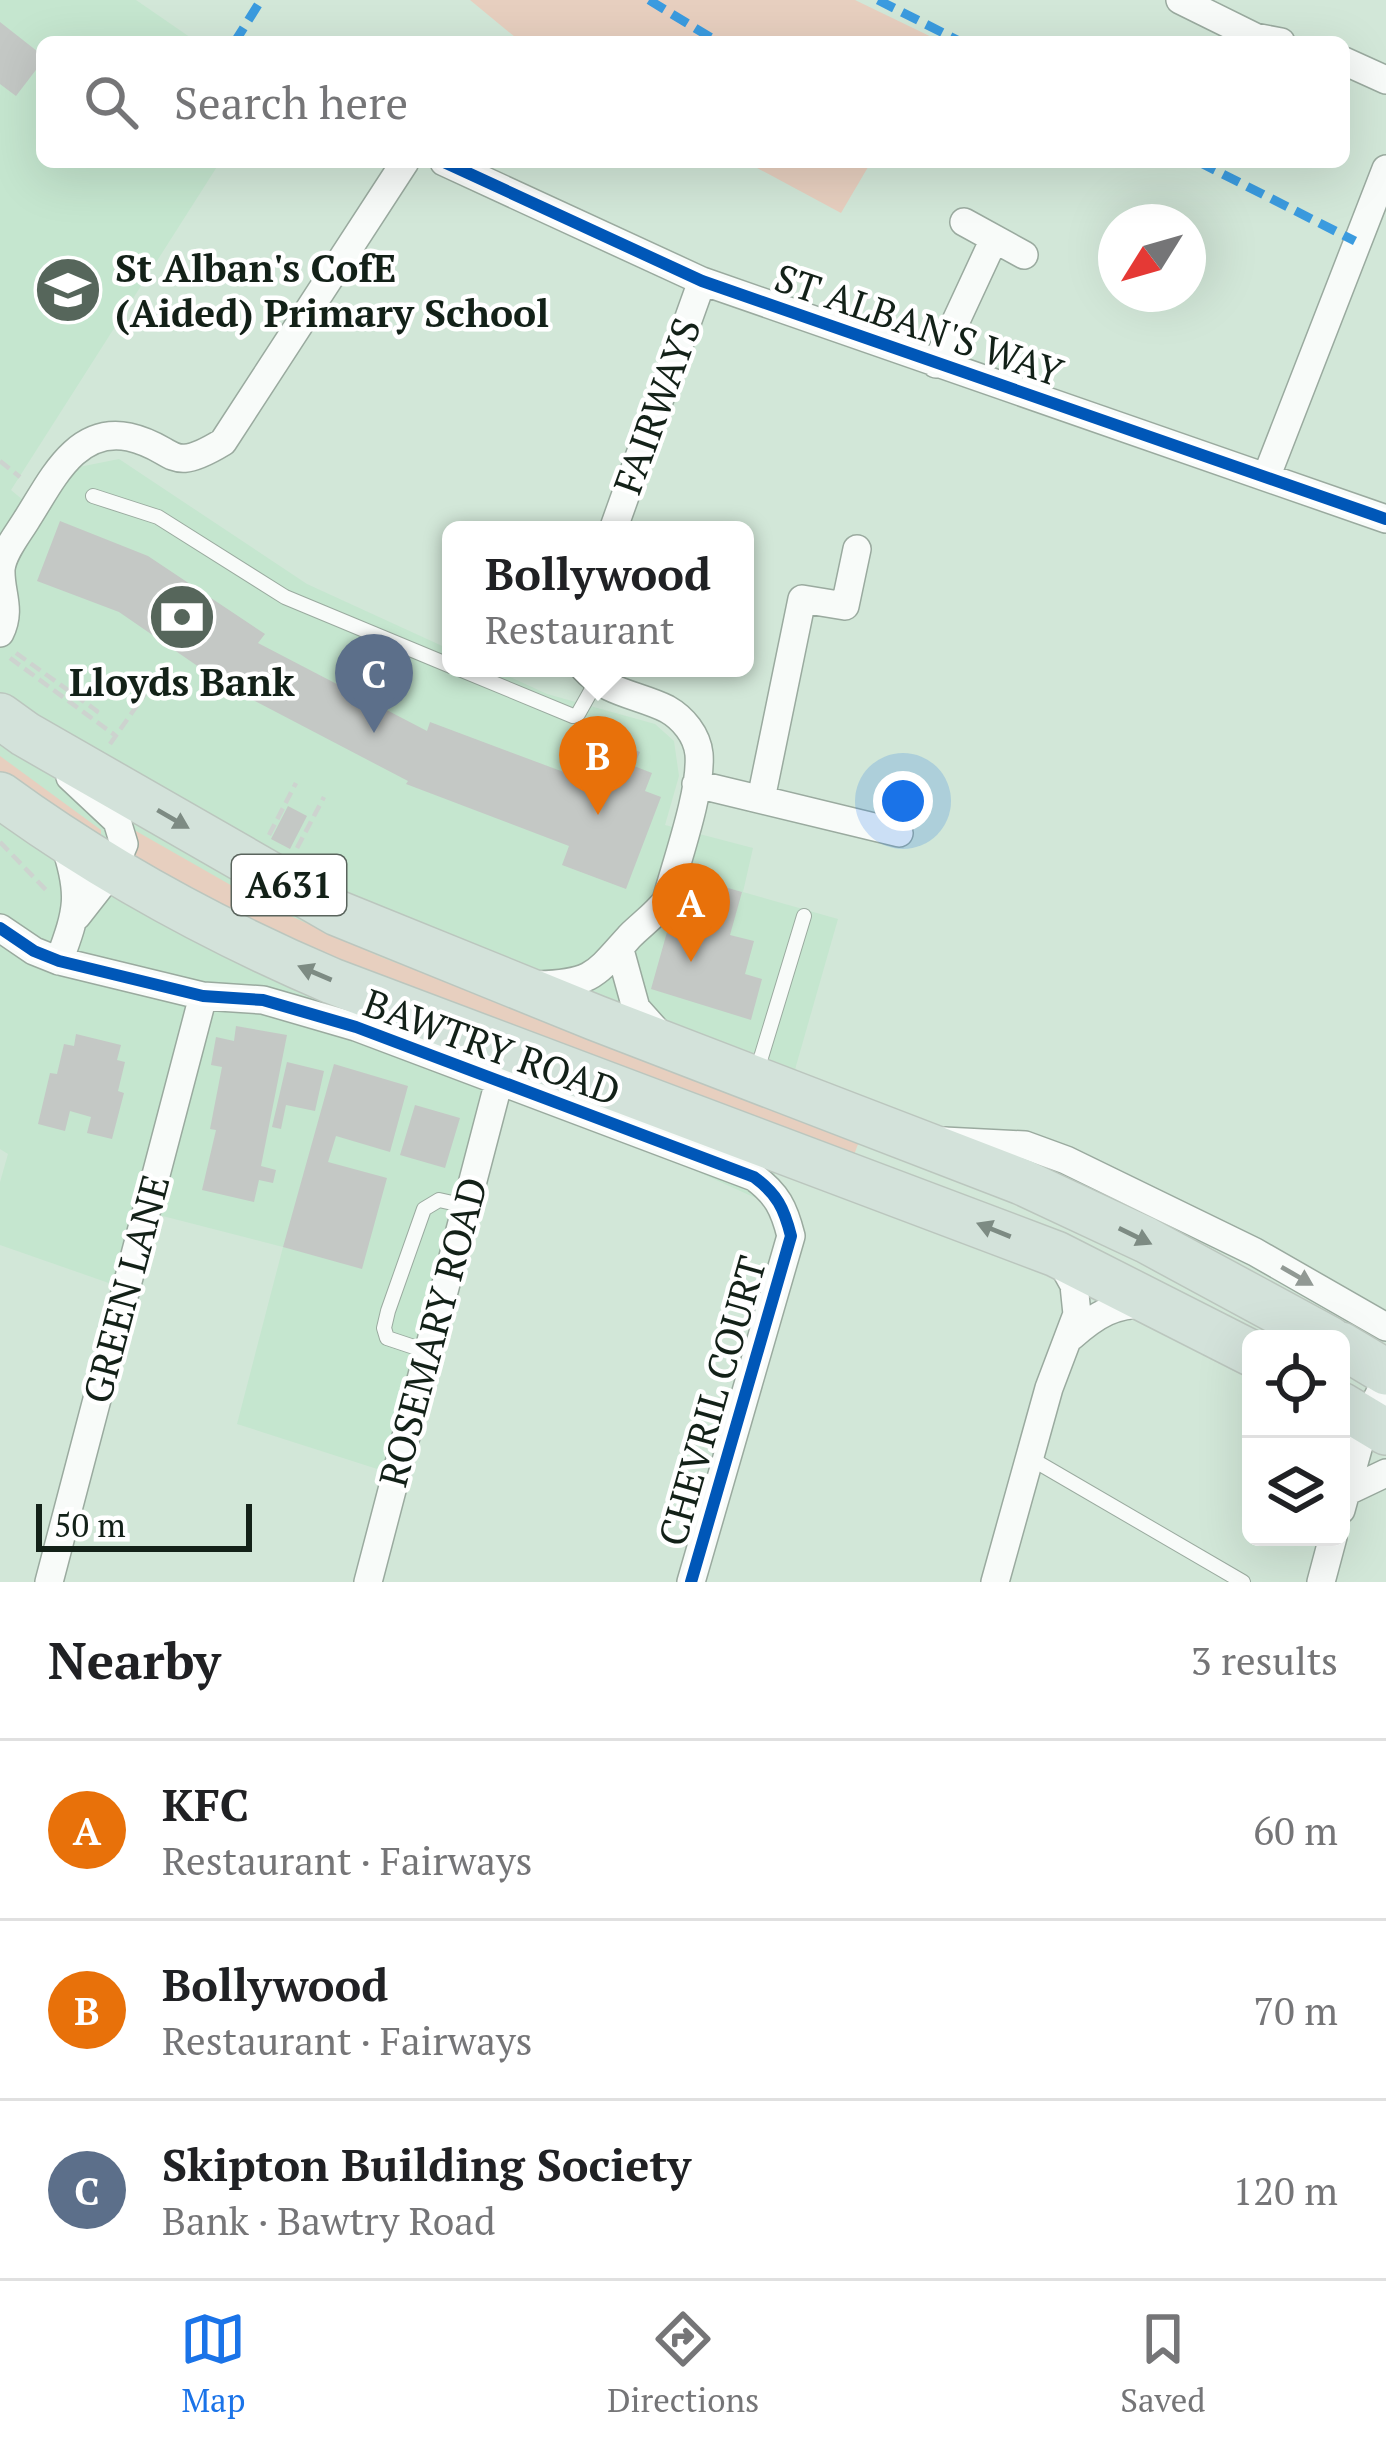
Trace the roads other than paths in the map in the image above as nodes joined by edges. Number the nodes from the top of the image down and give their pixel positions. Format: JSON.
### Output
{"nodes":[{"id":1,"x":1188,"y":2,"type":"edge"},
{"id":2,"x":1254,"y":36,"type":"edge"},
{"id":3,"x":1350,"y":64,"type":"edge"},
{"id":4,"x":1386,"y":80,"type":"edge"},
{"id":5,"x":401,"y":168,"type":"edge"},
{"id":6,"x":457,"y":168,"type":"edge"},
{"id":7,"x":1386,"y":170,"type":"edge"},
{"id":8,"x":964,"y":222,"type":"dead end"},
{"id":9,"x":994,"y":239,"type":"junction"},
{"id":10,"x":1024,"y":255,"type":"dead end"},
{"id":11,"x":702,"y":281,"type":"junction"},
{"id":12,"x":936,"y":364,"type":"junction"},
{"id":13,"x":1267,"y":476,"type":"junction"},
{"id":14,"x":93,"y":496,"type":"dead end"},
{"id":15,"x":1386,"y":519,"type":"edge"},
{"id":16,"x":616,"y":521,"type":"edge"},
{"id":17,"x":856,"y":549,"type":"dead end"},
{"id":18,"x":0,"y":633,"type":"edge"},
{"id":19,"x":442,"y":662,"type":"edge"},
{"id":20,"x":478,"y":677,"type":"edge"},
{"id":21,"x":589,"y":677,"type":"edge"},
{"id":22,"x":595,"y":677,"type":"edge"},
{"id":23,"x":8,"y":719,"type":"edge"},
{"id":24,"x":696,"y":784,"type":"junction"},
{"id":25,"x":0,"y":795,"type":"edge"},
{"id":26,"x":761,"y":800,"type":"junction"},
{"id":27,"x":899,"y":833,"type":"dead end"},
{"id":28,"x":63,"y":838,"type":"junction"},
{"id":29,"x":112,"y":869,"type":"junction"},
{"id":30,"x":77,"y":916,"type":"junction"},
{"id":31,"x":804,"y":916,"type":"dead end"},
{"id":32,"x":0,"y":928,"type":"edge"},
{"id":33,"x":620,"y":950,"type":"junction"},
{"id":34,"x":59,"y":961,"type":"junction"},
{"id":35,"x":516,"y":986,"type":"junction"},
{"id":36,"x":203,"y":995,"type":"junction"},
{"id":37,"x":675,"y":1048,"type":"junction"},
{"id":38,"x":755,"y":1079,"type":"junction"},
{"id":39,"x":499,"y":1082,"type":"junction"},
{"id":40,"x":916,"y":1141,"type":"junction"},
{"id":41,"x":466,"y":1206,"type":"junction"},
{"id":42,"x":791,"y":1236,"type":"joint"},
{"id":43,"x":1056,"y":1254,"type":"junction"},
{"id":44,"x":1160,"y":1304,"type":"junction"},
{"id":45,"x":1386,"y":1327,"type":"edge"},
{"id":46,"x":1312,"y":1330,"type":"edge"},
{"id":47,"x":1072,"y":1336,"type":"junction"},
{"id":48,"x":1242,"y":1347,"type":"edge"},
{"id":49,"x":428,"y":1352,"type":"junction"},
{"id":50,"x":1350,"y":1362,"type":"edge"},
{"id":51,"x":1373,"y":1402,"type":"edge"},
{"id":52,"x":1029,"y":1458,"type":"junction"},
{"id":53,"x":1386,"y":1473,"type":"edge"},
{"id":54,"x":1350,"y":1481,"type":"edge"},
{"id":55,"x":1350,"y":1497,"type":"edge"},
{"id":56,"x":1331,"y":1546,"type":"edge"},
{"id":57,"x":49,"y":1582,"type":"edge"},
{"id":58,"x":368,"y":1582,"type":"edge"},
{"id":59,"x":691,"y":1582,"type":"edge"},
{"id":60,"x":995,"y":1582,"type":"edge"},
{"id":61,"x":1243,"y":1582,"type":"edge"},
{"id":62,"x":1321,"y":1582,"type":"edge"}],
"edges":[{"from":1,"to":2,"type":"street"},
{"from":3,"to":4,"type":"street"},
{"from":5,"to":18,"type":"street"},
{"from":6,"to":11,"type":"street","name":"ST ALBAN'S WAY"},
{"from":7,"to":13,"type":"street"},
{"from":8,"to":9,"type":"street"},
{"from":9,"to":10,"type":"street"},
{"from":9,"to":12,"type":"street","name":"ST ALBAN'S WAY"},
{"from":11,"to":12,"type":"street","name":"ST ALBAN'S WAY"},
{"from":11,"to":16,"type":"street","name":"FAIRWAYS"},
{"from":12,"to":13,"type":"street","name":"ST ALBAN'S WAY"},
{"from":13,"to":15,"type":"street","name":"ST ALBAN'S WAY"},
{"from":14,"to":19,"type":"lane"},
{"from":17,"to":26,"type":"street"},
{"from":20,"to":21,"type":"lane"},
{"from":22,"to":24,"type":"street"},
{"from":23,"to":29,"type":"street","name":"BAWTRY ROAD"},
{"from":23,"to":35,"type":"main road","name":"BAWTRY ROAD","number":"A631","one_way":true},
{"from":24,"to":26,"type":"street"},
{"from":24,"to":33,"type":"street"},
{"from":25,"to":28,"type":"main road","name":"BAWTRY ROAD","number":"A631"},
{"from":26,"to":27,"type":"street"},
{"from":28,"to":29,"type":"main road","name":"BAWTRY ROAD","number":"A631"},
{"from":28,"to":30,"type":"street"},
{"from":29,"to":30,"type":"street"},
{"from":43,"to":29,"type":"main road","name":"BAWTRY ROAD","number":"A631","one_way":true},
{"from":30,"to":34,"type":"street"},
{"from":31,"to":38,"type":"lane"},
{"from":32,"to":34,"type":"street","name":"BAWTRY ROAD"},
{"from":33,"to":35,"type":"street"},
{"from":33,"to":37,"type":"street"},
{"from":34,"to":36,"type":"street","name":"BAWTRY ROAD"},
{"from":35,"to":37,"type":"main road","name":"BAWTRY ROAD","number":"A631"},
{"from":36,"to":39,"type":"street","name":"BAWTRY ROAD"},
{"from":36,"to":57,"type":"street","name":"GREEN LANE"},
{"from":37,"to":38,"type":"main road","name":"BAWTRY ROAD","number":"A631"},
{"from":38,"to":40,"type":"main road","name":"BAWTRY ROAD","number":"A631"},
{"from":39,"to":41,"type":"street","name":"ROSEMARY ROAD"},
{"from":39,"to":42,"type":"street","name":"BAWTRY ROAD"},
{"from":40,"to":45,"type":"street","name":"BAWTRY ROAD","one_way":true},
{"from":40,"to":46,"type":"main road","name":"BAWTRY ROAD","number":"A631","one_way":true},
{"from":41,"to":49,"type":"street","name":"ROSEMARY ROAD"},
{"from":41,"to":49,"type":"lane"},
{"from":42,"to":59,"type":"street","name":"CHEVRIL COURT"},
{"from":43,"to":44,"type":"main road","name":"BAWTRY ROAD","number":"A631"},
{"from":43,"to":47,"type":"street"},
{"from":44,"to":47,"type":"street"},
{"from":44,"to":48,"type":"main road","name":"BAWTRY ROAD","number":"A631"},
{"from":47,"to":52,"type":"street"},
{"from":49,"to":58,"type":"street","name":"ROSEMARY ROAD"},
{"from":50,"to":51,"type":"main road"},
{"from":51,"to":54,"type":"street"},
{"from":52,"to":60,"type":"street"},
{"from":52,"to":61,"type":"lane"},
{"from":53,"to":55,"type":"street"},
{"from":56,"to":62,"type":"street"}]}
